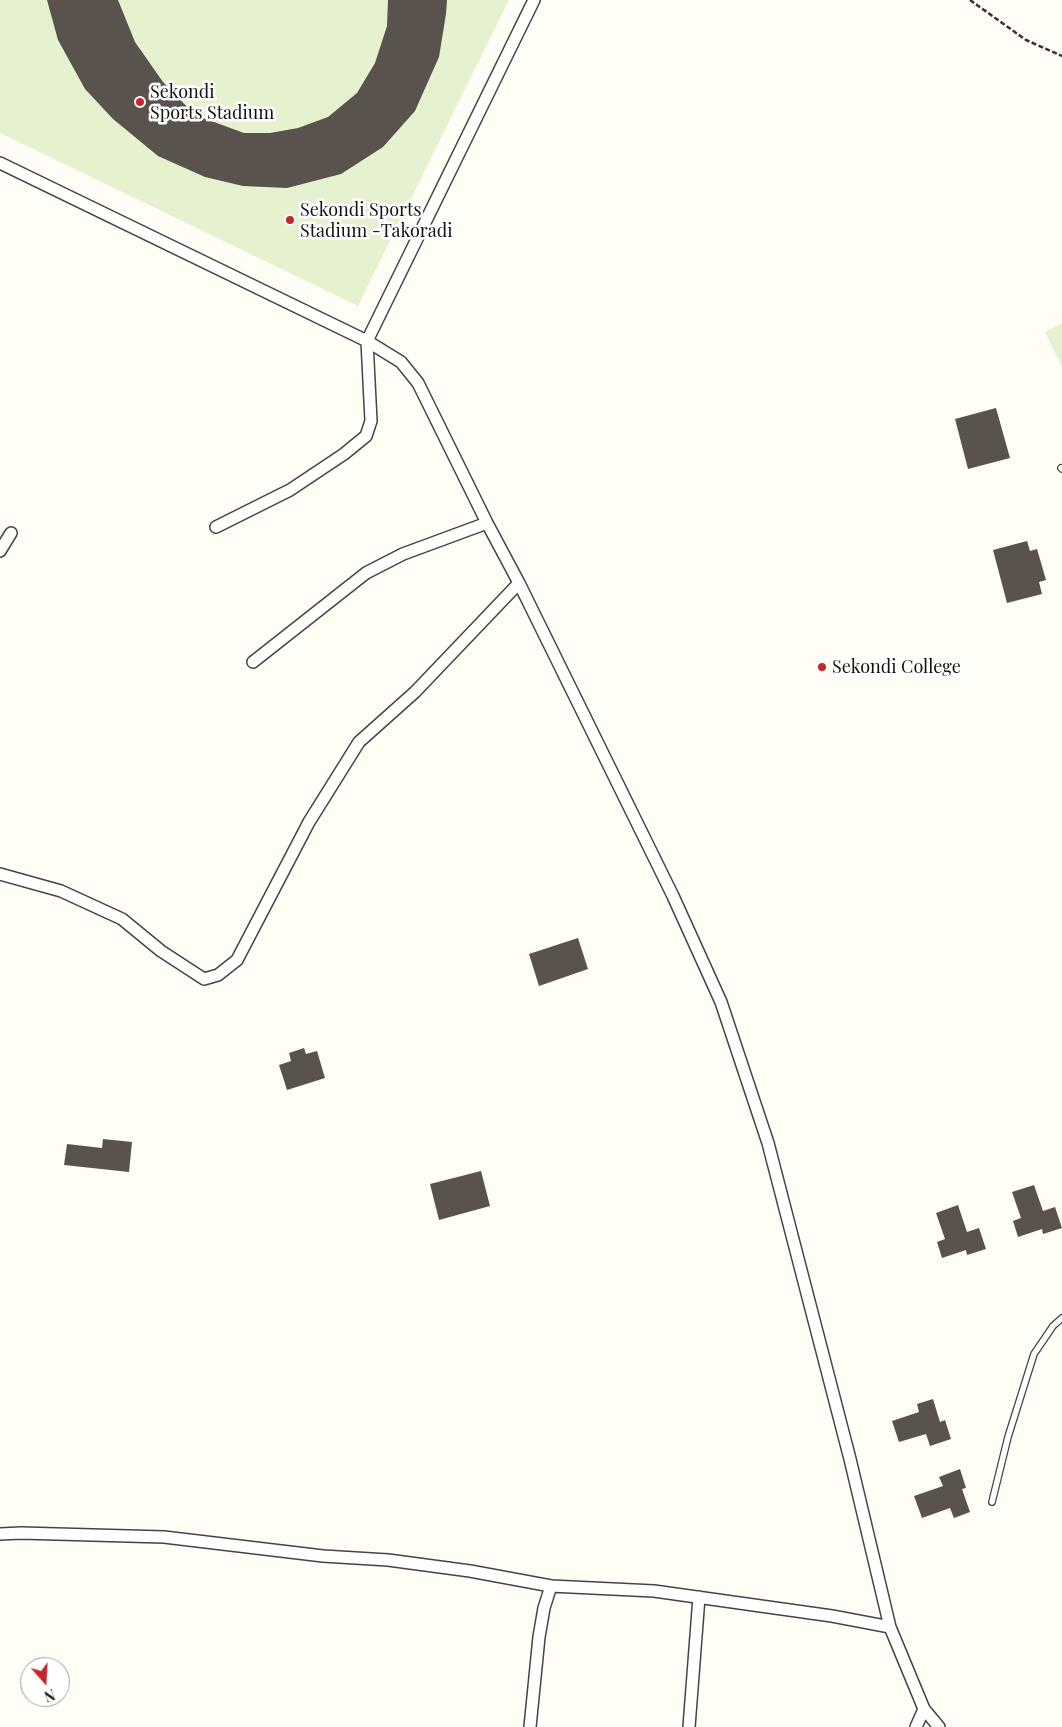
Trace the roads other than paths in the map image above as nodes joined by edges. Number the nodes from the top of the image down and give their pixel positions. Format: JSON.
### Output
{"nodes":[{"id":1,"x":534,"y":0,"type":"edge"},
{"id":2,"x":0,"y":163,"type":"edge"},
{"id":3,"x":367,"y":341,"type":"junction"},
{"id":4,"x":487,"y":523,"type":"junction"},
{"id":5,"x":216,"y":527,"type":"dead end"},
{"id":6,"x":11,"y":533,"type":"dead end"},
{"id":7,"x":0,"y":551,"type":"edge"},
{"id":8,"x":519,"y":583,"type":"junction"},
{"id":9,"x":253,"y":662,"type":"dead end"},
{"id":10,"x":0,"y":874,"type":"edge"},
{"id":11,"x":1062,"y":1318,"type":"edge"},
{"id":12,"x":992,"y":1502,"type":"dead end"},
{"id":13,"x":0,"y":1534,"type":"edge"},
{"id":14,"x":551,"y":1586,"type":"junction"},
{"id":15,"x":699,"y":1597,"type":"junction"},
{"id":16,"x":890,"y":1627,"type":"junction"},
{"id":17,"x":924,"y":1709,"type":"junction"},
{"id":18,"x":530,"y":1727,"type":"edge"},
{"id":19,"x":689,"y":1727,"type":"edge"},
{"id":20,"x":916,"y":1727,"type":"edge"},
{"id":21,"x":940,"y":1727,"type":"edge"}],
"edges":[{"from":1,"to":3,"type":"street"},
{"from":2,"to":3,"type":"street"},
{"from":3,"to":4,"type":"street"},
{"from":3,"to":5,"type":"street"},
{"from":4,"to":8,"type":"street"},
{"from":4,"to":9,"type":"street"},
{"from":6,"to":7,"type":"street"},
{"from":8,"to":10,"type":"street"},
{"from":8,"to":16,"type":"street"},
{"from":11,"to":12,"type":"lane"},
{"from":13,"to":14,"type":"street"},
{"from":14,"to":15,"type":"street"},
{"from":14,"to":18,"type":"street"},
{"from":15,"to":16,"type":"street"},
{"from":15,"to":19,"type":"street"},
{"from":16,"to":17,"type":"street"},
{"from":17,"to":20,"type":"street"},
{"from":17,"to":21,"type":"street"}]}
